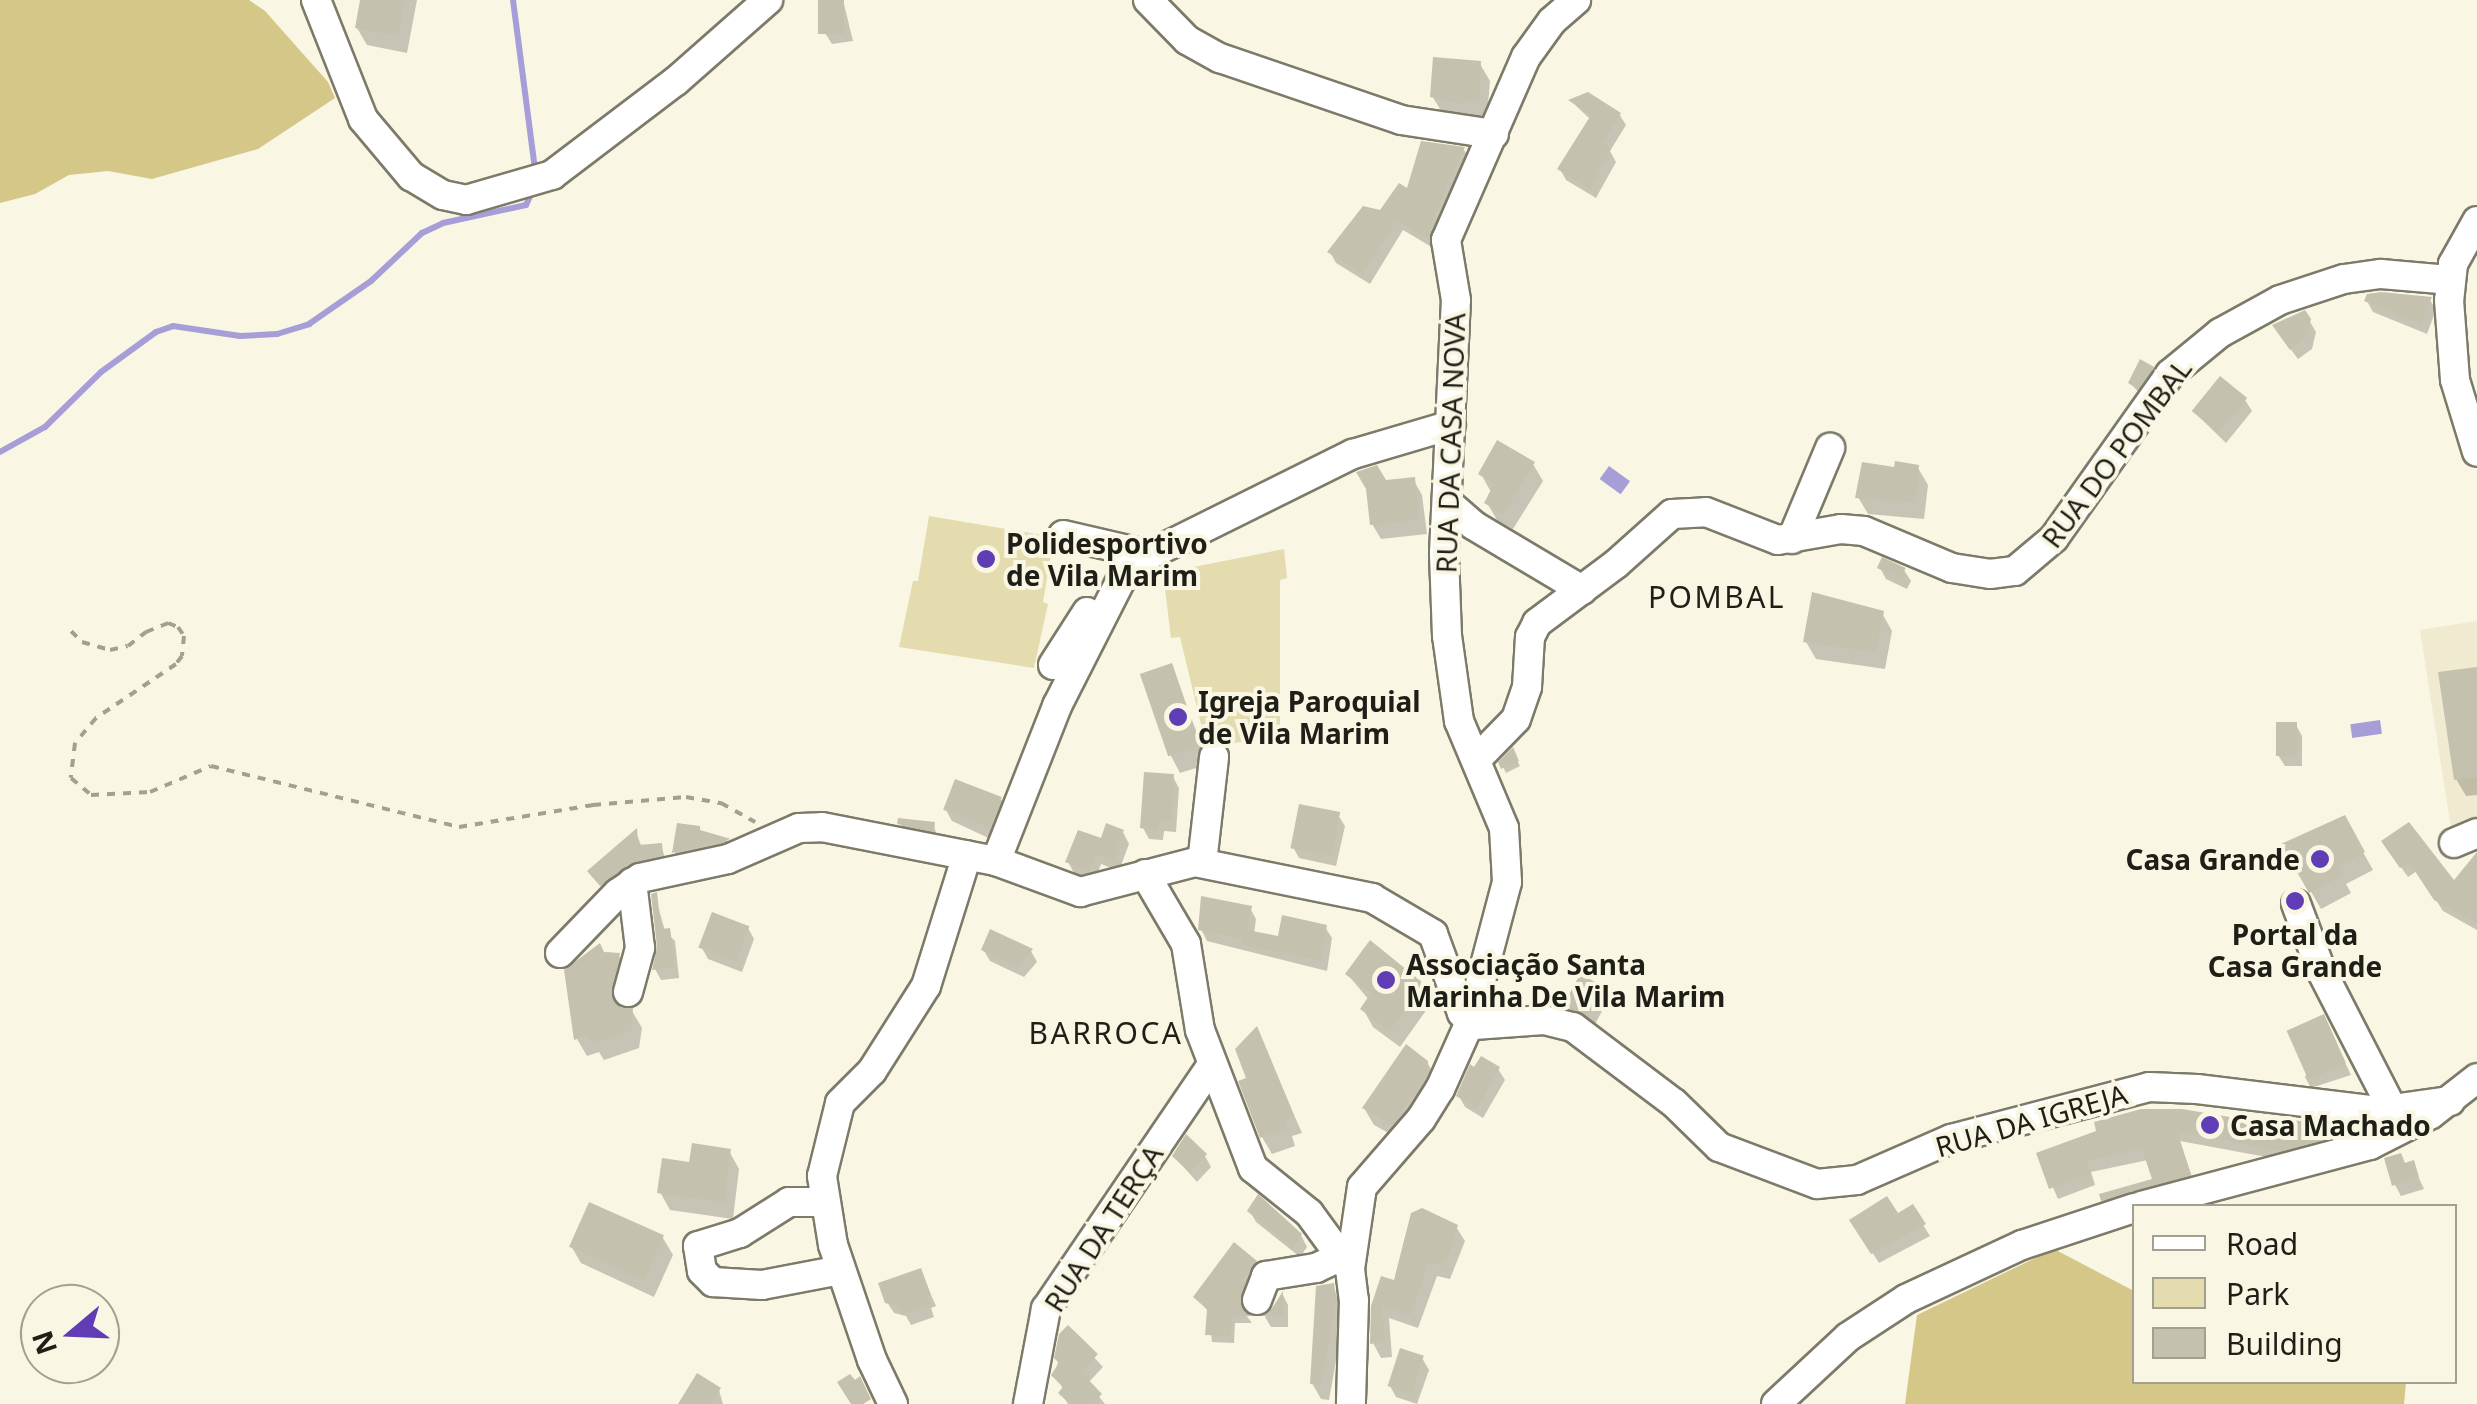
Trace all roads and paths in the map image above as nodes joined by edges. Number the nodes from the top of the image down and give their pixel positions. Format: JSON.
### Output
{"nodes":[{"id":1,"x":316,"y":0,"type":"edge"},
{"id":2,"x":768,"y":0,"type":"edge"},
{"id":3,"x":1148,"y":0,"type":"edge"},
{"id":4,"x":1576,"y":0,"type":"edge"},
{"id":5,"x":1494,"y":134,"type":"junction"},
{"id":6,"x":2477,"y":220,"type":"edge"},
{"id":7,"x":2477,"y":261,"type":"edge"},
{"id":8,"x":2449,"y":287,"type":"junction"},
{"id":9,"x":1451,"y":424,"type":"junction"},
{"id":10,"x":1830,"y":448,"type":"dead end"},
{"id":11,"x":2477,"y":452,"type":"edge"},
{"id":12,"x":1447,"y":502,"type":"junction"},
{"id":13,"x":1063,"y":535,"type":"dead end"},
{"id":14,"x":1792,"y":540,"type":"junction"},
{"id":15,"x":1144,"y":554,"type":"junction"},
{"id":16,"x":1121,"y":580,"type":"junction"},
{"id":17,"x":1582,"y":590,"type":"junction"},
{"id":18,"x":70,"y":631,"type":"dead end"},
{"id":19,"x":1053,"y":665,"type":"dead end"},
{"id":20,"x":1214,"y":757,"type":"dead end"},
{"id":21,"x":1476,"y":760,"type":"junction"},
{"id":22,"x":799,"y":828,"type":"junction"},
{"id":23,"x":968,"y":856,"type":"junction"},
{"id":24,"x":996,"y":862,"type":"junction"},
{"id":25,"x":1202,"y":862,"type":"junction"},
{"id":26,"x":1145,"y":874,"type":"junction"},
{"id":27,"x":632,"y":882,"type":"junction"},
{"id":28,"x":2296,"y":904,"type":"dead end"},
{"id":29,"x":560,"y":953,"type":"dead end"},
{"id":30,"x":628,"y":992,"type":"dead end"},
{"id":31,"x":1470,"y":1022,"type":"junction"},
{"id":32,"x":1212,"y":1065,"type":"junction"},
{"id":33,"x":2477,"y":1078,"type":"edge"},
{"id":34,"x":2450,"y":1100,"type":"junction"},
{"id":35,"x":2394,"y":1112,"type":"junction"},
{"id":36,"x":824,"y":1202,"type":"junction"},
{"id":37,"x":2153,"y":1204,"type":"edge"},
{"id":38,"x":2132,"y":1210,"type":"edge"},
{"id":39,"x":1346,"y":1263,"type":"junction"},
{"id":40,"x":841,"y":1270,"type":"junction"},
{"id":41,"x":1258,"y":1300,"type":"dead end"},
{"id":42,"x":1778,"y":1402,"type":"edge"},
{"id":43,"x":893,"y":1404,"type":"edge"},
{"id":44,"x":1028,"y":1404,"type":"edge"},
{"id":45,"x":1351,"y":1404,"type":"edge"}],
"edges":[{"from":1,"to":2,"type":"street"},
{"from":3,"to":5,"type":"street"},
{"from":4,"to":5,"type":"street","name":"RUA DA CASA NOVA"},
{"from":5,"to":9,"type":"street","name":"RUA DA CASA NOVA"},
{"from":6,"to":8,"type":"street"},
{"from":7,"to":8,"type":"street"},
{"from":8,"to":11,"type":"street"},
{"from":8,"to":14,"type":"street","name":"RUA DO POMBAL"},
{"from":9,"to":12,"type":"street","name":"RUA DA CASA NOVA"},
{"from":9,"to":15,"type":"street"},
{"from":10,"to":14,"type":"street"},
{"from":12,"to":17,"type":"street"},
{"from":12,"to":21,"type":"street","name":"RUA DA CASA NOVA"},
{"from":13,"to":15,"type":"street"},
{"from":14,"to":17,"type":"street","name":"RUA DO POMBAL"},
{"from":15,"to":16,"type":"street"},
{"from":16,"to":19,"type":"street"},
{"from":16,"to":24,"type":"street"},
{"from":17,"to":21,"type":"street","name":"RUA DO POMBAL"},
{"from":18,"to":22,"type":"path"},
{"from":20,"to":25,"type":"street"},
{"from":21,"to":31,"type":"street"},
{"from":22,"to":23,"type":"street"},
{"from":22,"to":27,"type":"street"},
{"from":23,"to":24,"type":"street"},
{"from":23,"to":36,"type":"street"},
{"from":24,"to":26,"type":"street"},
{"from":25,"to":26,"type":"street"},
{"from":25,"to":31,"type":"street"},
{"from":26,"to":32,"type":"street"},
{"from":27,"to":29,"type":"street"},
{"from":27,"to":30,"type":"street"},
{"from":28,"to":35,"type":"street"},
{"from":31,"to":35,"type":"street","name":"RUA DA IGREJA"},
{"from":31,"to":39,"type":"street"},
{"from":32,"to":39,"type":"street"},
{"from":32,"to":44,"type":"street","name":"RUA DA TERÇA"},
{"from":33,"to":34,"type":"street"},
{"from":34,"to":35,"type":"street","name":"RUA DA IGREJA"},
{"from":34,"to":37,"type":"street"},
{"from":36,"to":40,"type":"street"},
{"from":36,"to":40,"type":"street"},
{"from":38,"to":42,"type":"street"},
{"from":39,"to":41,"type":"street"},
{"from":39,"to":45,"type":"street"},
{"from":40,"to":43,"type":"street"}]}
